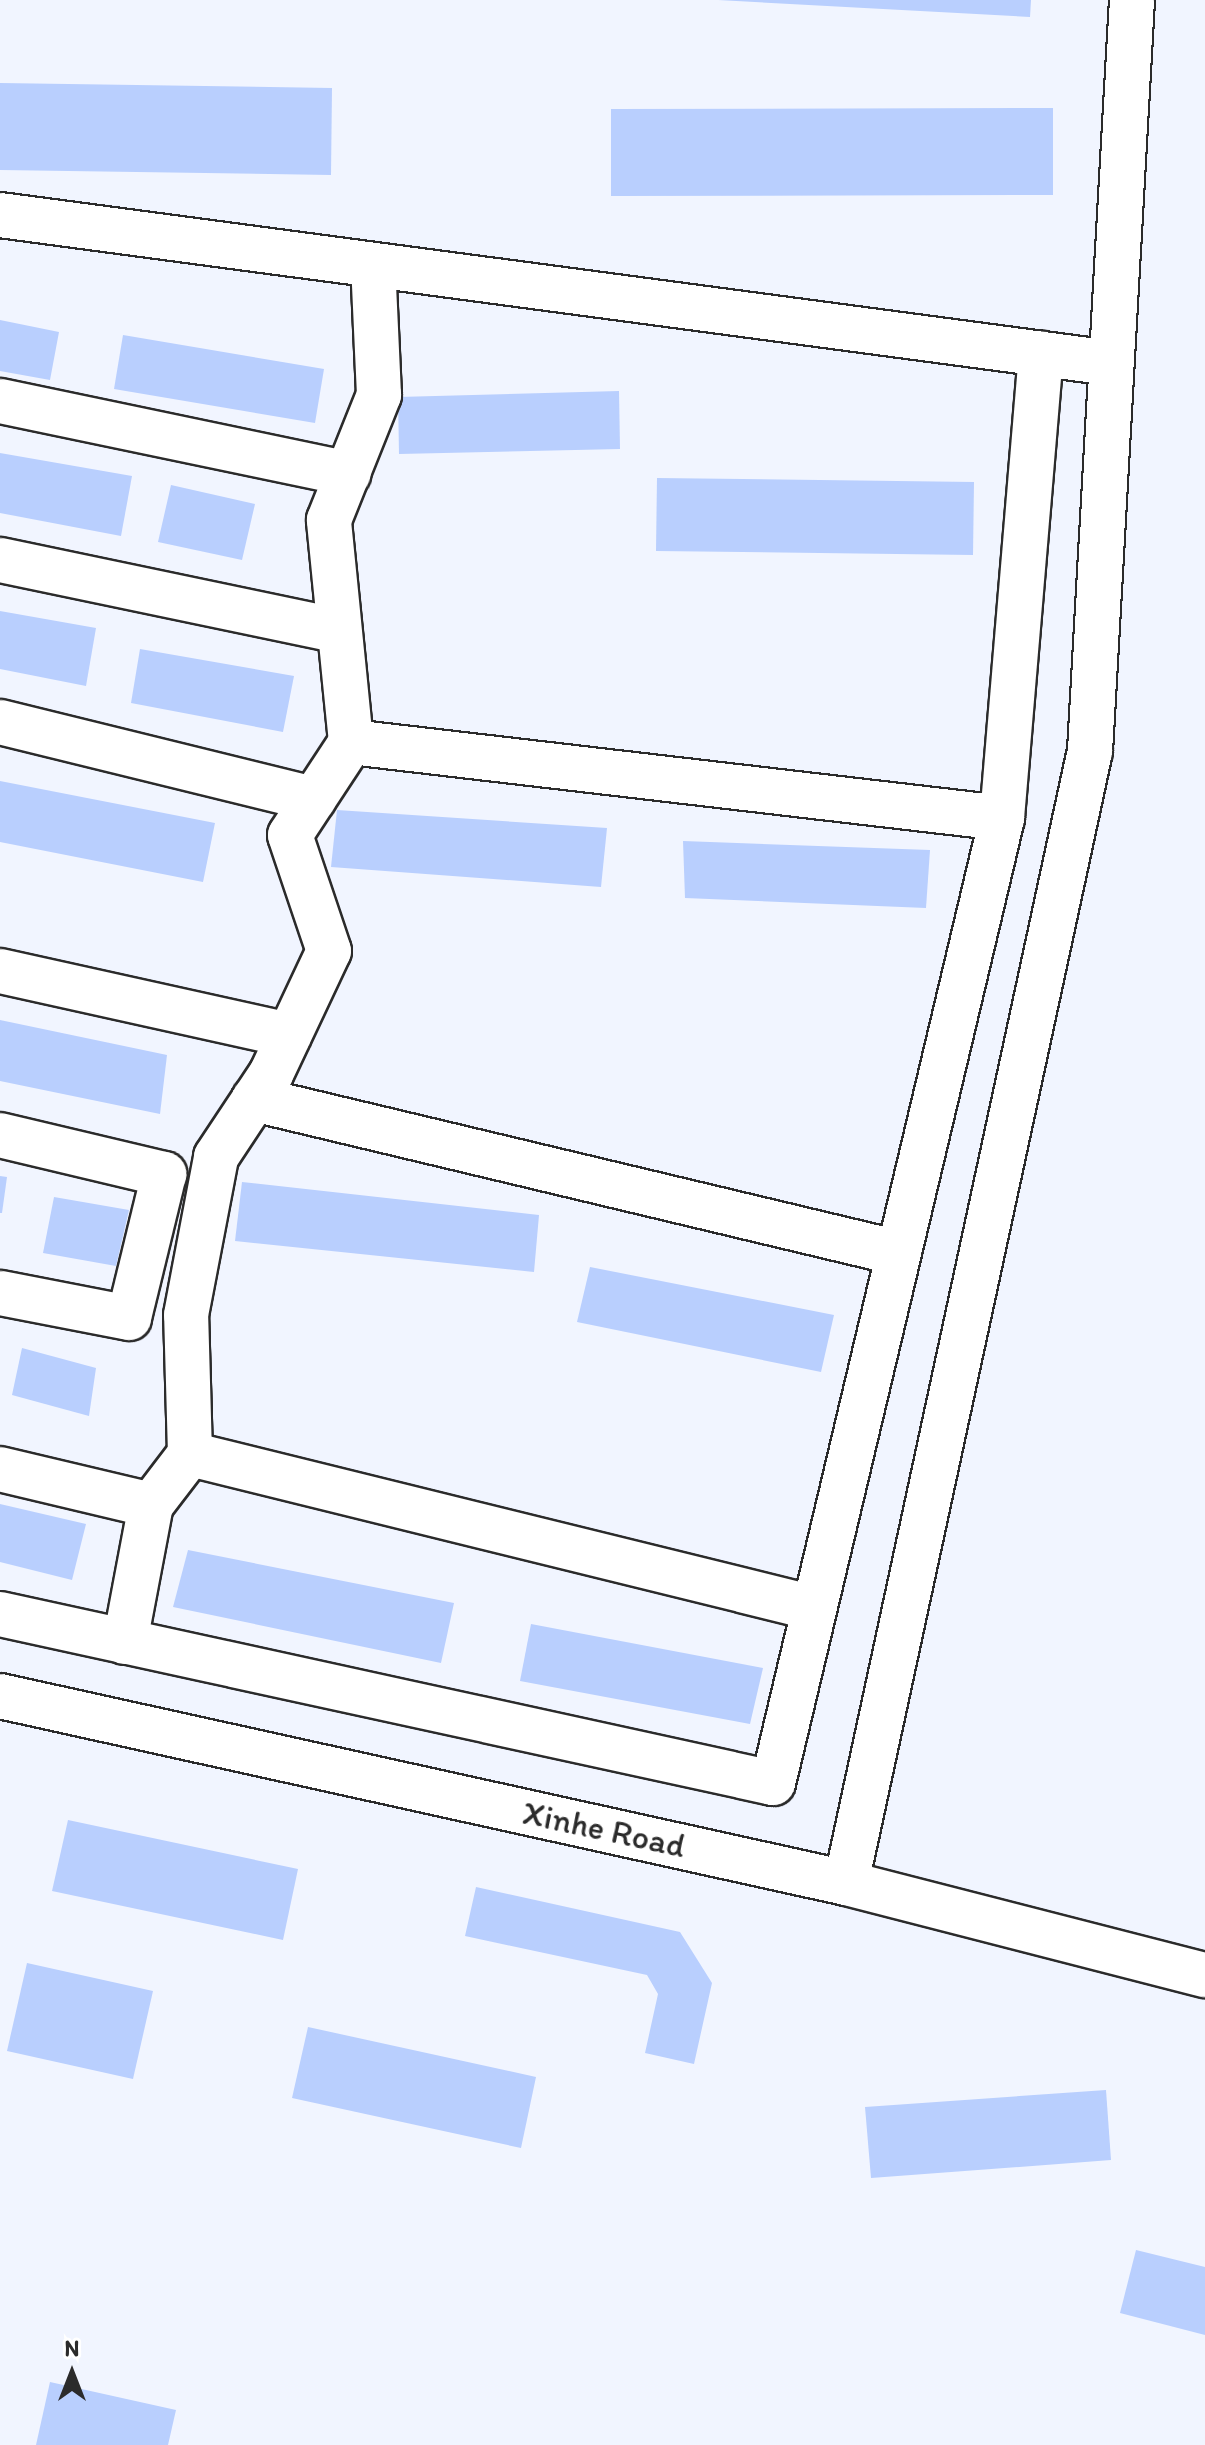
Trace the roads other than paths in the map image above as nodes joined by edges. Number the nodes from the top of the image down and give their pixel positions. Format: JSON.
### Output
{"nodes":[{"id":1,"x":1132,"y":0,"type":"edge"},
{"id":2,"x":0,"y":215,"type":"edge"},
{"id":3,"x":373,"y":265,"type":"junction"},
{"id":4,"x":1041,"y":354,"type":"junction"},
{"id":5,"x":1110,"y":363,"type":"junction"},
{"id":6,"x":0,"y":401,"type":"edge"},
{"id":7,"x":348,"y":474,"type":"junction"},
{"id":8,"x":0,"y":560,"type":"edge"},
{"id":9,"x":339,"y":631,"type":"junction"},
{"id":10,"x":0,"y":722,"type":"edge"},
{"id":11,"x":351,"y":742,"type":"junction"},
{"id":12,"x":314,"y":799,"type":"junction"},
{"id":13,"x":1002,"y":818,"type":"junction"},
{"id":14,"x":0,"y":971,"type":"edge"},
{"id":15,"x":289,"y":1035,"type":"junction"},
{"id":16,"x":254,"y":1099,"type":"junction"},
{"id":17,"x":0,"y":1135,"type":"edge"},
{"id":18,"x":899,"y":1253,"type":"junction"},
{"id":19,"x":0,"y":1293,"type":"edge"},
{"id":20,"x":190,"y":1454,"type":"junction"},
{"id":21,"x":0,"y":1469,"type":"edge"},
{"id":22,"x":151,"y":1505,"type":"junction"},
{"id":23,"x":814,"y":1608,"type":"junction"},
{"id":24,"x":0,"y":1614,"type":"edge"},
{"id":25,"x":125,"y":1642,"type":"junction"},
{"id":26,"x":0,"y":1696,"type":"edge"},
{"id":27,"x":846,"y":1883,"type":"junction"},
{"id":28,"x":1205,"y":1975,"type":"edge"}],
"edges":[{"from":1,"to":5,"type":"street"},
{"from":2,"to":3,"type":"street"},
{"from":3,"to":4,"type":"street"},
{"from":3,"to":7,"type":"street"},
{"from":4,"to":5,"type":"street"},
{"from":4,"to":13,"type":"street"},
{"from":5,"to":27,"type":"street"},
{"from":6,"to":7,"type":"street"},
{"from":7,"to":9,"type":"street"},
{"from":8,"to":9,"type":"street"},
{"from":9,"to":11,"type":"street"},
{"from":10,"to":12,"type":"street"},
{"from":11,"to":12,"type":"street"},
{"from":11,"to":13,"type":"street"},
{"from":12,"to":15,"type":"street"},
{"from":13,"to":18,"type":"street"},
{"from":14,"to":15,"type":"street"},
{"from":15,"to":16,"type":"street"},
{"from":16,"to":18,"type":"street"},
{"from":16,"to":20,"type":"street"},
{"from":17,"to":19,"type":"street"},
{"from":18,"to":23,"type":"street"},
{"from":20,"to":22,"type":"street"},
{"from":20,"to":23,"type":"street"},
{"from":21,"to":22,"type":"street"},
{"from":22,"to":25,"type":"street"},
{"from":23,"to":25,"type":"street"},
{"from":24,"to":25,"type":"street"},
{"from":26,"to":27,"type":"street","name":"Xinhe Road"},
{"from":27,"to":28,"type":"street","name":"Xinhe Road"}]}
